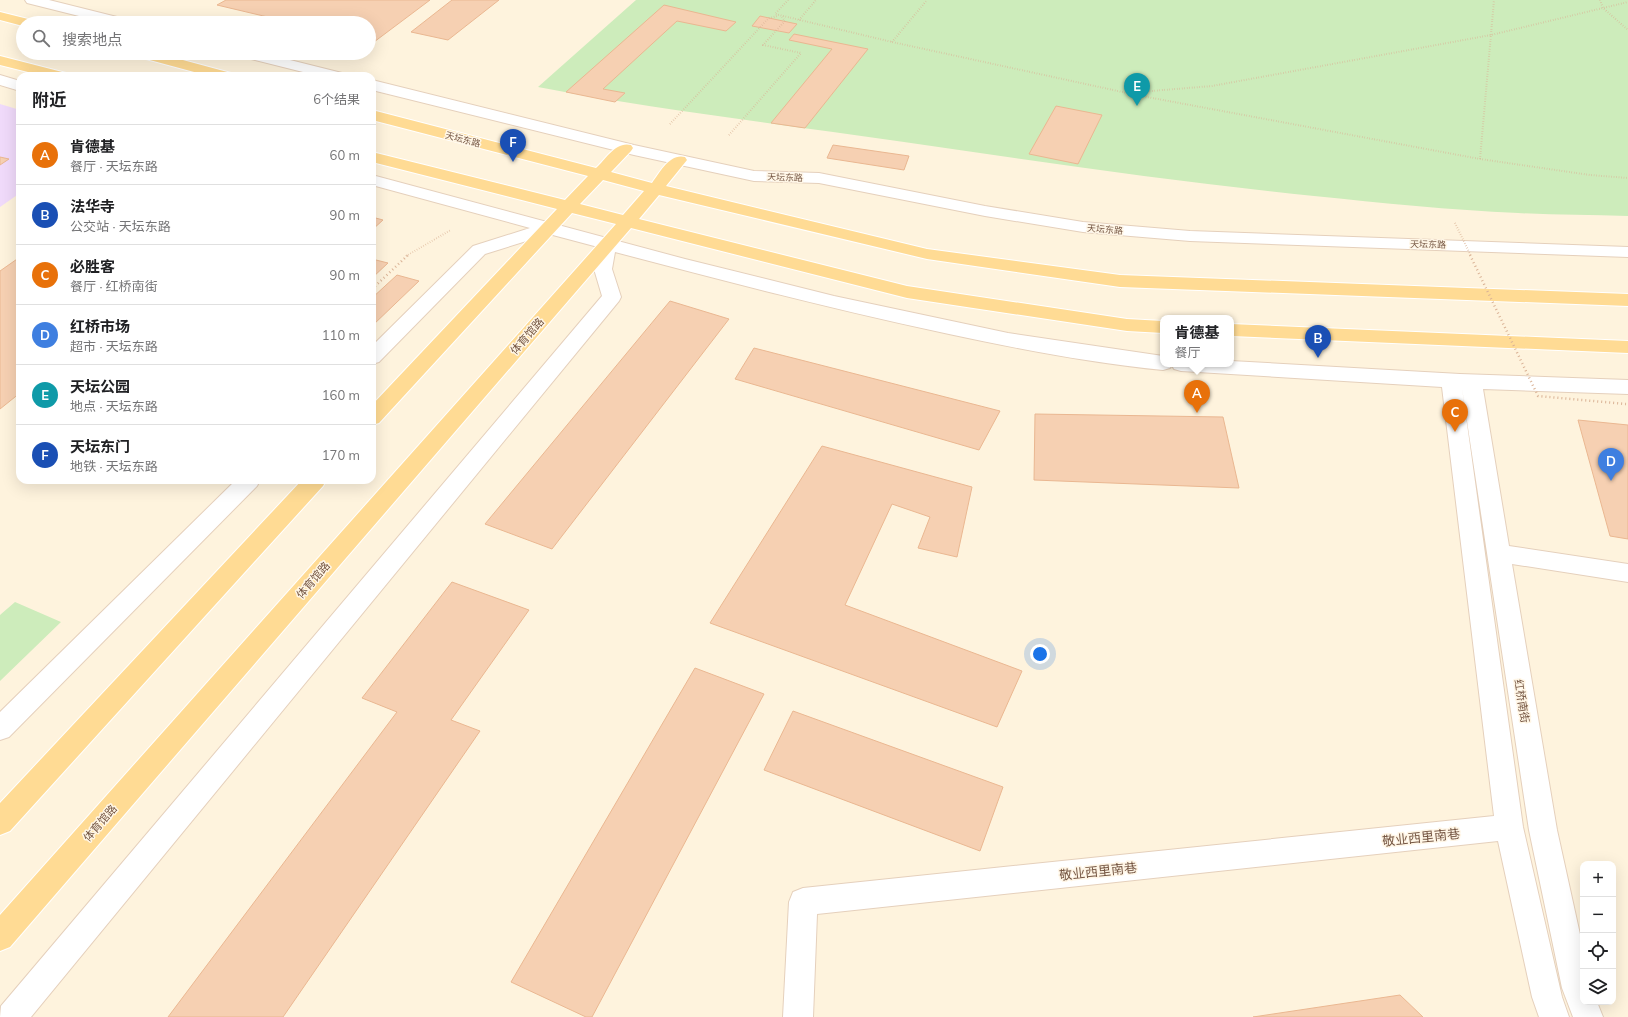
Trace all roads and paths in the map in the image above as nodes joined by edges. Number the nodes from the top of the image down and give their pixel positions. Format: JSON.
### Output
{"nodes":[{"id":1,"x":32,"y":0,"type":"edge"},
{"id":2,"x":788,"y":0,"type":"edge"},
{"id":3,"x":816,"y":0,"type":"edge"},
{"id":4,"x":927,"y":0,"type":"edge"},
{"id":5,"x":1494,"y":0,"type":"edge"},
{"id":6,"x":1600,"y":0,"type":"edge"},
{"id":7,"x":1628,"y":2,"type":"edge"},
{"id":8,"x":1603,"y":8,"type":"junction"},
{"id":9,"x":781,"y":15,"type":"junction"},
{"id":10,"x":0,"y":16,"type":"edge"},
{"id":11,"x":96,"y":16,"type":"edge"},
{"id":12,"x":16,"y":20,"type":"edge"},
{"id":13,"x":799,"y":20,"type":"junction"},
{"id":14,"x":1628,"y":30,"type":"edge"},
{"id":15,"x":1491,"y":35,"type":"junction"},
{"id":16,"x":892,"y":42,"type":"junction"},
{"id":17,"x":0,"y":60,"type":"edge"},
{"id":18,"x":166,"y":60,"type":"edge"},
{"id":19,"x":272,"y":60,"type":"edge"},
{"id":20,"x":46,"y":72,"type":"edge"},
{"id":21,"x":211,"y":72,"type":"edge"},
{"id":22,"x":321,"y":72,"type":"edge"},
{"id":23,"x":0,"y":80,"type":"edge"},
{"id":24,"x":16,"y":85,"type":"edge"},
{"id":25,"x":376,"y":86,"type":"edge"},
{"id":26,"x":1127,"y":93,"type":"junction"},
{"id":27,"x":376,"y":116,"type":"edge"},
{"id":28,"x":670,"y":124,"type":"dead end"},
{"id":29,"x":729,"y":135,"type":"dead end"},
{"id":30,"x":625,"y":148,"type":"junction"},
{"id":31,"x":376,"y":158,"type":"edge"},
{"id":32,"x":1480,"y":159,"type":"junction"},
{"id":33,"x":679,"y":160,"type":"junction"},
{"id":34,"x":600,"y":175,"type":"junction"},
{"id":35,"x":1628,"y":178,"type":"edge"},
{"id":36,"x":376,"y":181,"type":"edge"},
{"id":37,"x":656,"y":189,"type":"junction"},
{"id":38,"x":568,"y":207,"type":"junction"},
{"id":39,"x":626,"y":222,"type":"junction"},
{"id":40,"x":1455,"y":223,"type":"dead end"},
{"id":41,"x":549,"y":228,"type":"junction"},
{"id":42,"x":452,"y":229,"type":"dead end"},
{"id":43,"x":607,"y":244,"type":"junction"},
{"id":44,"x":1628,"y":252,"type":"edge"},
{"id":45,"x":376,"y":285,"type":"edge"},
{"id":46,"x":1628,"y":300,"type":"edge"},
{"id":47,"x":1160,"y":327,"type":"edge"},
{"id":48,"x":1234,"y":330,"type":"edge"},
{"id":49,"x":1628,"y":347,"type":"edge"},
{"id":50,"x":376,"y":353,"type":"edge"},
{"id":51,"x":1160,"y":363,"type":"edge"},
{"id":52,"x":1228,"y":367,"type":"edge"},
{"id":53,"x":1462,"y":382,"type":"junction"},
{"id":54,"x":1627,"y":396,"type":"edge"},
{"id":55,"x":376,"y":414,"type":"edge"},
{"id":56,"x":245,"y":484,"type":"edge"},
{"id":57,"x":311,"y":484,"type":"edge"},
{"id":58,"x":1499,"y":553,"type":"junction"},
{"id":59,"x":1628,"y":573,"type":"edge"},
{"id":60,"x":0,"y":729,"type":"edge"},
{"id":61,"x":0,"y":822,"type":"edge"},
{"id":62,"x":1509,"y":827,"type":"junction"},
{"id":63,"x":0,"y":937,"type":"edge"},
{"id":64,"x":12,"y":1017,"type":"edge"},
{"id":65,"x":798,"y":1017,"type":"edge"},
{"id":66,"x":1554,"y":1017,"type":"edge"},
{"id":67,"x":1588,"y":1017,"type":"edge"}],
"edges":[{"from":1,"to":11,"type":"street"},
{"from":2,"to":9,"type":"path"},
{"from":3,"to":13,"type":"path"},
{"from":4,"to":16,"type":"path"},
{"from":5,"to":15,"type":"path"},
{"from":6,"to":8,"type":"path"},
{"from":7,"to":8,"type":"path"},
{"from":8,"to":14,"type":"path"},
{"from":8,"to":15,"type":"path"},
{"from":9,"to":13,"type":"path"},
{"from":9,"to":28,"type":"path"},
{"from":9,"to":29,"type":"path"},
{"from":10,"to":12,"type":"main road"},
{"from":13,"to":16,"type":"path"},
{"from":15,"to":26,"type":"path"},
{"from":15,"to":32,"type":"path"},
{"from":16,"to":26,"type":"path"},
{"from":17,"to":20,"type":"main road"},
{"from":18,"to":21,"type":"main road"},
{"from":19,"to":22,"type":"street"},
{"from":23,"to":24,"type":"street"},
{"from":25,"to":30,"type":"street","name":"天坛东路"},
{"from":26,"to":32,"type":"path"},
{"from":27,"to":34,"type":"main road","name":"天坛东路"},
{"from":30,"to":33,"type":"street","name":"天坛东路"},
{"from":30,"to":34,"type":"main road"},
{"from":31,"to":38,"type":"main road"},
{"from":32,"to":35,"type":"path"},
{"from":33,"to":37,"type":"main road","name":"体育馆路"},
{"from":33,"to":44,"type":"street","name":"天坛东路"},
{"from":34,"to":37,"type":"main road","name":"天坛东路"},
{"from":34,"to":38,"type":"main road"},
{"from":36,"to":41,"type":"street"},
{"from":37,"to":39,"type":"main road","name":"体育馆路"},
{"from":37,"to":46,"type":"main road","name":"天坛东路"},
{"from":38,"to":39,"type":"main road"},
{"from":38,"to":41,"type":"main road"},
{"from":39,"to":43,"type":"main road","name":"体育馆路"},
{"from":39,"to":47,"type":"main road"},
{"from":40,"to":54,"type":"path","bridge":true},
{"from":41,"to":43,"type":"street"},
{"from":41,"to":50,"type":"street"},
{"from":41,"to":55,"type":"main road"},
{"from":42,"to":45,"type":"path"},
{"from":43,"to":51,"type":"street"},
{"from":43,"to":63,"type":"main road","name":"体育馆路"},
{"from":43,"to":64,"type":"street"},
{"from":48,"to":49,"type":"main road"},
{"from":52,"to":53,"type":"street"},
{"from":53,"to":54,"type":"street"},
{"from":53,"to":58,"type":"street","name":"红桥南街"},
{"from":53,"to":62,"type":"street"},
{"from":56,"to":60,"type":"street"},
{"from":57,"to":61,"type":"main road"},
{"from":58,"to":59,"type":"street"},
{"from":58,"to":67,"type":"street","name":"红桥南街"},
{"from":62,"to":65,"type":"street","name":"敬业西里南巷"},
{"from":62,"to":66,"type":"street"}]}
